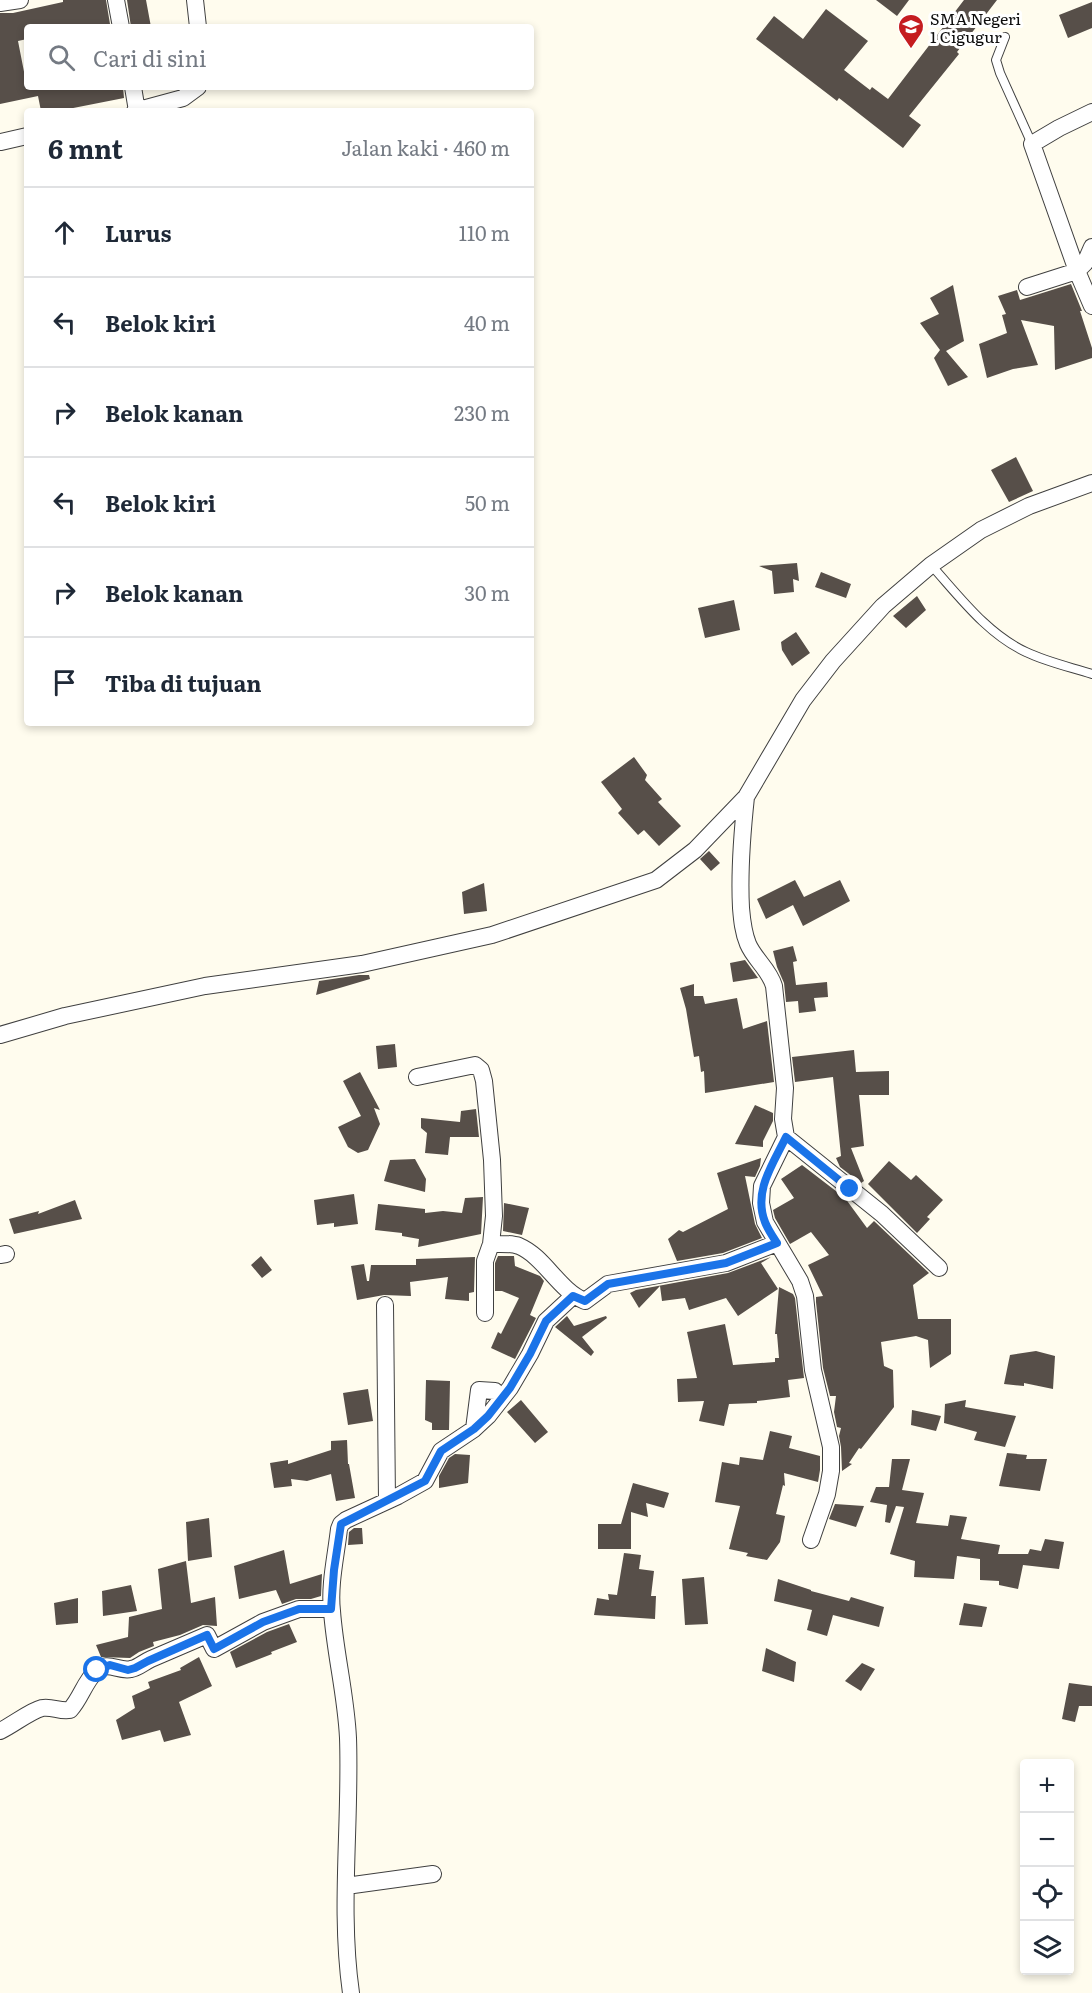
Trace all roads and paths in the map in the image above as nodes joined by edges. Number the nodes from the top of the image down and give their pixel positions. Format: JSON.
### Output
{"nodes":[{"id":1,"x":20,"y":0,"type":"edge"},
{"id":2,"x":116,"y":0,"type":"edge"},
{"id":3,"x":195,"y":0,"type":"edge"},
{"id":4,"x":0,"y":3,"type":"edge"},
{"id":5,"x":120,"y":24,"type":"edge"},
{"id":6,"x":198,"y":24,"type":"edge"},
{"id":7,"x":1005,"y":37,"type":"dead end"},
{"id":8,"x":133,"y":90,"type":"edge"},
{"id":9,"x":194,"y":90,"type":"edge"},
{"id":10,"x":136,"y":108,"type":"edge"},
{"id":11,"x":147,"y":108,"type":"edge"},
{"id":12,"x":1092,"y":112,"type":"edge"},
{"id":13,"x":24,"y":137,"type":"edge"},
{"id":14,"x":0,"y":142,"type":"edge"},
{"id":15,"x":1032,"y":144,"type":"junction"},
{"id":16,"x":1092,"y":247,"type":"edge"},
{"id":17,"x":1077,"y":271,"type":"junction"},
{"id":18,"x":1027,"y":288,"type":"dead end"},
{"id":19,"x":1092,"y":306,"type":"edge"},
{"id":20,"x":1092,"y":483,"type":"edge"},
{"id":21,"x":931,"y":565,"type":"junction"},
{"id":22,"x":1092,"y":674,"type":"edge"},
{"id":23,"x":746,"y":797,"type":"junction"},
{"id":24,"x":0,"y":1035,"type":"edge"},
{"id":25,"x":417,"y":1077,"type":"dead end"},
{"id":26,"x":786,"y":1137,"type":"junction"},
{"id":27,"x":777,"y":1243,"type":"junction"},
{"id":28,"x":491,"y":1244,"type":"junction"},
{"id":29,"x":939,"y":1268,"type":"dead end"},
{"id":30,"x":573,"y":1296,"type":"junction"},
{"id":31,"x":385,"y":1305,"type":"dead end"},
{"id":32,"x":485,"y":1313,"type":"dead end"},
{"id":33,"x":495,"y":1391,"type":"dead end"},
{"id":34,"x":474,"y":1429,"type":"junction"},
{"id":35,"x":387,"y":1501,"type":"junction"},
{"id":36,"x":811,"y":1540,"type":"dead end"},
{"id":37,"x":331,"y":1609,"type":"junction"},
{"id":38,"x":0,"y":1731,"type":"edge"},
{"id":39,"x":433,"y":1874,"type":"dead end"},
{"id":40,"x":346,"y":1886,"type":"junction"},
{"id":41,"x":351,"y":1993,"type":"edge"}],
"edges":[{"from":1,"to":4,"type":"street"},
{"from":2,"to":5,"type":"street"},
{"from":3,"to":6,"type":"street"},
{"from":7,"to":15,"type":"lane"},
{"from":8,"to":10,"type":"street"},
{"from":9,"to":11,"type":"street"},
{"from":12,"to":15,"type":"street"},
{"from":13,"to":14,"type":"street"},
{"from":15,"to":17,"type":"street"},
{"from":16,"to":17,"type":"street"},
{"from":17,"to":18,"type":"street"},
{"from":17,"to":19,"type":"street"},
{"from":20,"to":21,"type":"street"},
{"from":21,"to":22,"type":"lane"},
{"from":21,"to":23,"type":"street"},
{"from":23,"to":24,"type":"street"},
{"from":23,"to":26,"type":"street"},
{"from":25,"to":28,"type":"street"},
{"from":26,"to":27,"type":"street"},
{"from":26,"to":29,"type":"street"},
{"from":27,"to":30,"type":"street"},
{"from":27,"to":36,"type":"street"},
{"from":28,"to":30,"type":"street"},
{"from":28,"to":32,"type":"street"},
{"from":30,"to":34,"type":"street"},
{"from":31,"to":35,"type":"street"},
{"from":33,"to":34,"type":"street"},
{"from":34,"to":35,"type":"street"},
{"from":35,"to":37,"type":"street"},
{"from":37,"to":38,"type":"street"},
{"from":37,"to":40,"type":"street"},
{"from":39,"to":40,"type":"street"},
{"from":40,"to":41,"type":"street"}]}
